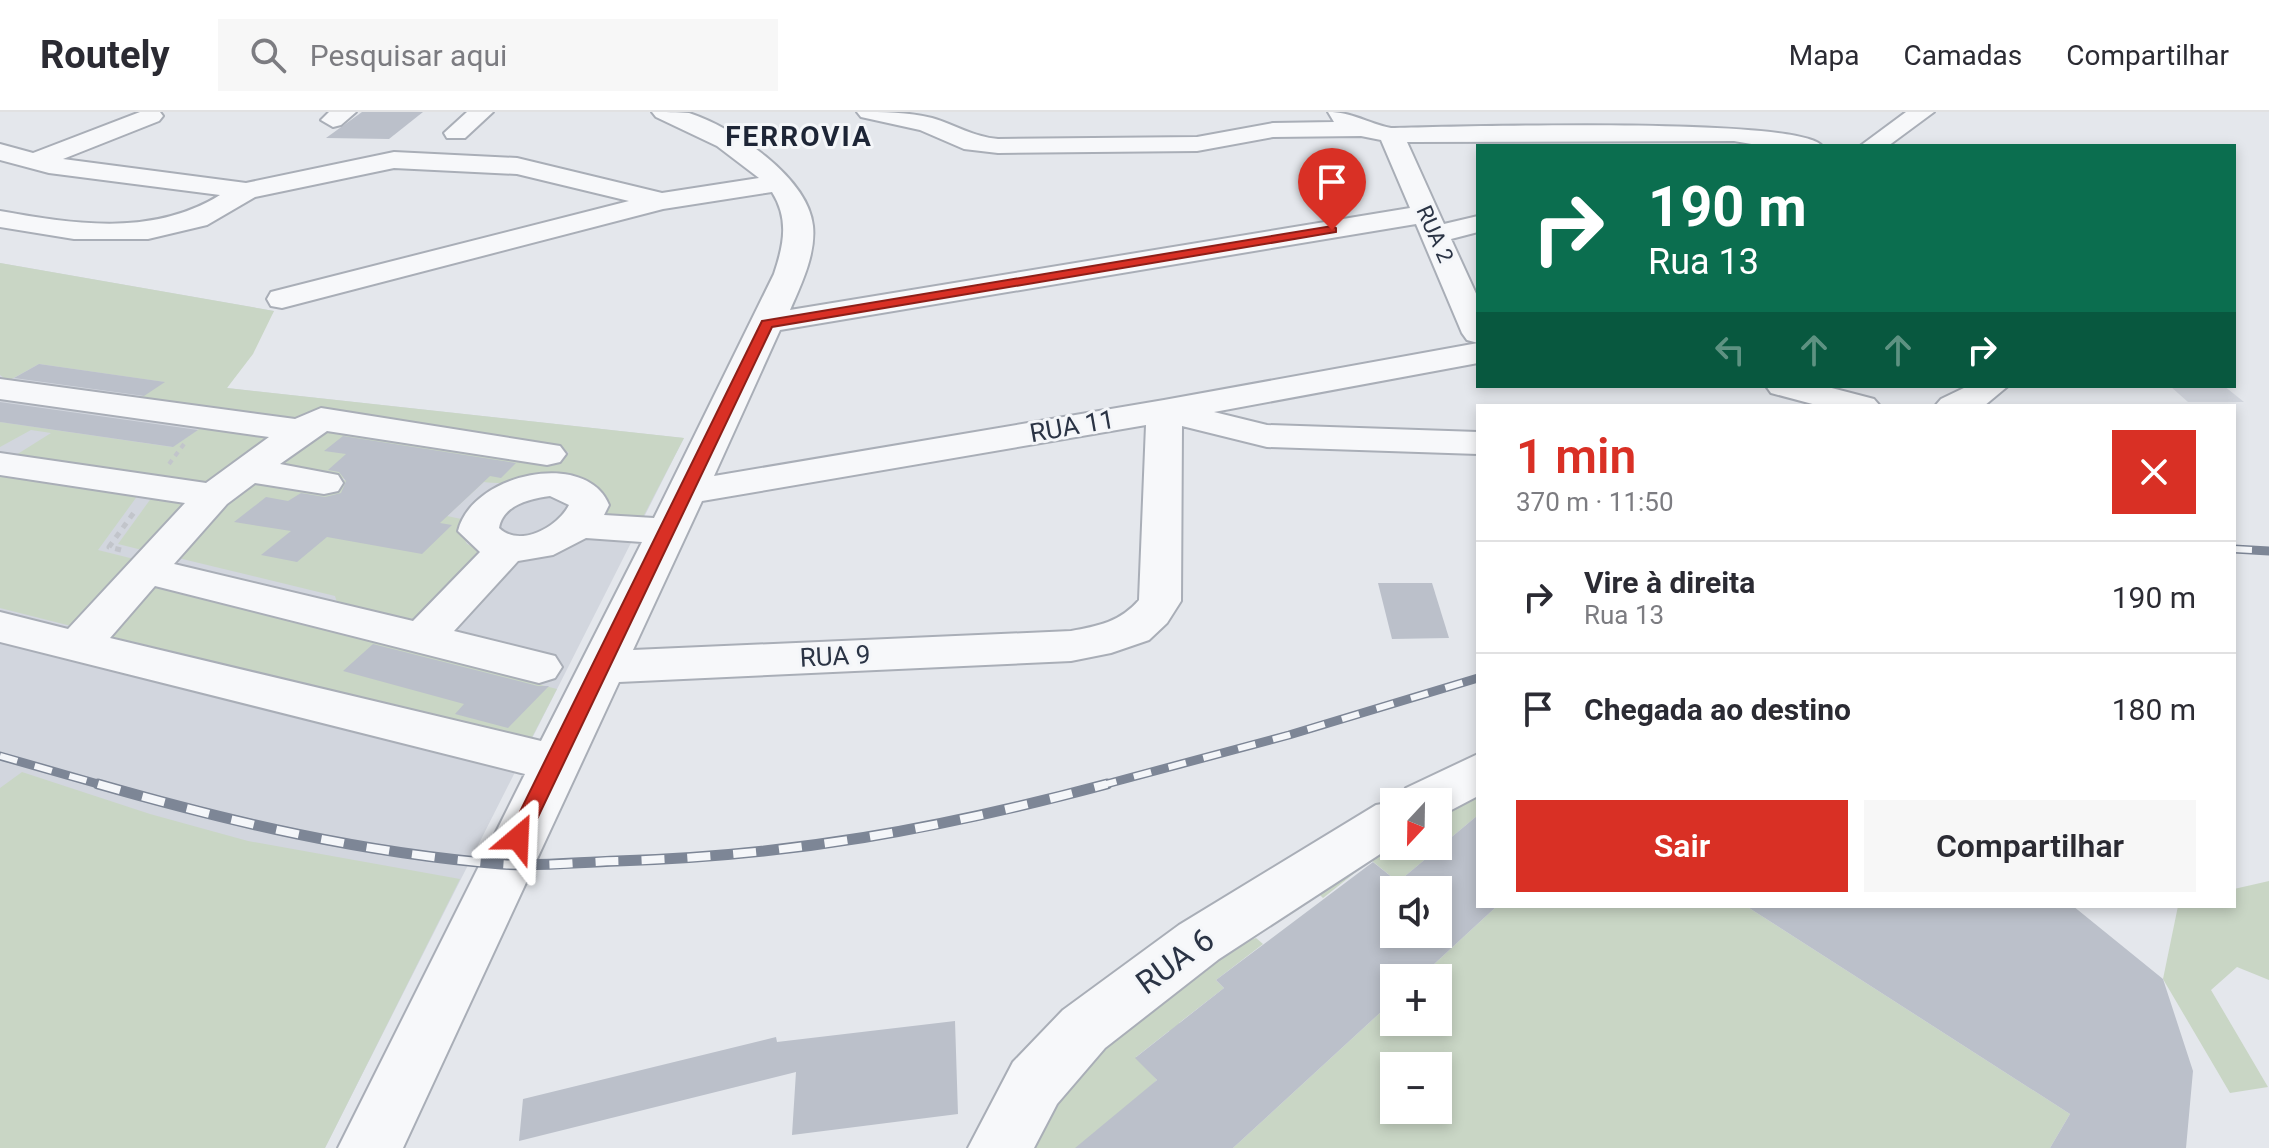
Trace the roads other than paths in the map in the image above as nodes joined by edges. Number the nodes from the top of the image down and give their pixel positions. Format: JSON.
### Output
{"nodes":[{"id":1,"x":481,"y":112,"type":"edge"},
{"id":2,"x":664,"y":112,"type":"edge"},
{"id":3,"x":869,"y":112,"type":"edge"},
{"id":4,"x":1337,"y":112,"type":"edge"},
{"id":5,"x":1527,"y":112,"type":"edge"},
{"id":6,"x":1922,"y":112,"type":"edge"},
{"id":7,"x":151,"y":116,"type":"dead end"},
{"id":8,"x":712,"y":123,"type":"edge"},
{"id":9,"x":1361,"y":129,"type":"junction"},
{"id":10,"x":456,"y":133,"type":"dead end"},
{"id":11,"x":1504,"y":133,"type":"junction"},
{"id":12,"x":1391,"y":135,"type":"junction"},
{"id":13,"x":1797,"y":144,"type":"edge"},
{"id":14,"x":1875,"y":144,"type":"edge"},
{"id":15,"x":0,"y":152,"type":"edge"},
{"id":16,"x":35,"y":161,"type":"junction"},
{"id":17,"x":778,"y":183,"type":"junction"},
{"id":18,"x":246,"y":191,"type":"junction"},
{"id":19,"x":662,"y":201,"type":"junction"},
{"id":20,"x":0,"y":219,"type":"edge"},
{"id":21,"x":1430,"y":224,"type":"junction"},
{"id":22,"x":1476,"y":224,"type":"edge"},
{"id":23,"x":282,"y":299,"type":"dead end"},
{"id":24,"x":766,"y":323,"type":"junction"},
{"id":25,"x":1472,"y":348,"type":"edge"},
{"id":26,"x":1791,"y":388,"type":"edge"},
{"id":27,"x":1988,"y":388,"type":"edge"},
{"id":28,"x":0,"y":389,"type":"edge"},
{"id":29,"x":1854,"y":404,"type":"edge"},
{"id":30,"x":1960,"y":404,"type":"edge"},
{"id":31,"x":1164,"y":411,"type":"junction"},
{"id":32,"x":301,"y":431,"type":"junction"},
{"id":33,"x":1476,"y":443,"type":"edge"},
{"id":34,"x":547,"y":454,"type":"dead end"},
{"id":35,"x":0,"y":464,"type":"edge"},
{"id":36,"x":247,"y":470,"type":"junction"},
{"id":37,"x":324,"y":483,"type":"dead end"},
{"id":38,"x":685,"y":492,"type":"junction"},
{"id":39,"x":213,"y":496,"type":"junction"},
{"id":40,"x":578,"y":525,"type":"junction"},
{"id":41,"x":666,"y":531,"type":"junction"},
{"id":42,"x":508,"y":547,"type":"junction"},
{"id":43,"x":144,"y":570,"type":"junction"},
{"id":44,"x":0,"y":627,"type":"edge"},
{"id":45,"x":422,"y":639,"type":"junction"},
{"id":46,"x":78,"y":646,"type":"junction"},
{"id":47,"x":539,"y":667,"type":"dead end"},
{"id":48,"x":600,"y":667,"type":"junction"},
{"id":49,"x":555,"y":763,"type":"junction"},
{"id":50,"x":1476,"y":774,"type":"edge"},
{"id":51,"x":1450,"y":788,"type":"edge"},
{"id":52,"x":1380,"y":828,"type":"edge"},
{"id":53,"x":370,"y":1148,"type":"edge"},
{"id":54,"x":1000,"y":1148,"type":"edge"}],
"edges":[{"from":1,"to":10,"type":"street"},
{"from":2,"to":8,"type":"street"},
{"from":3,"to":9,"type":"street"},
{"from":4,"to":9,"type":"street"},
{"from":5,"to":11,"type":"street"},
{"from":6,"to":14,"type":"street"},
{"from":7,"to":16,"type":"street"},
{"from":8,"to":17,"type":"street"},
{"from":9,"to":12,"type":"street"},
{"from":11,"to":12,"type":"street"},
{"from":11,"to":13,"type":"street"},
{"from":12,"to":21,"type":"street","name":"RUA 2"},
{"from":15,"to":16,"type":"street"},
{"from":16,"to":18,"type":"street"},
{"from":17,"to":19,"type":"street"},
{"from":17,"to":24,"type":"street"},
{"from":18,"to":19,"type":"street"},
{"from":18,"to":20,"type":"street"},
{"from":19,"to":23,"type":"street"},
{"from":21,"to":22,"type":"street"},
{"from":21,"to":24,"type":"street"},
{"from":21,"to":25,"type":"street","name":"RUA 2"},
{"from":24,"to":38,"type":"street"},
{"from":25,"to":31,"type":"street","name":"RUA 11"},
{"from":26,"to":29,"type":"street"},
{"from":27,"to":30,"type":"street"},
{"from":28,"to":32,"type":"street"},
{"from":31,"to":33,"type":"street"},
{"from":31,"to":38,"type":"street","name":"RUA 11"},
{"from":31,"to":48,"type":"street","name":"RUA 9"},
{"from":32,"to":34,"type":"street"},
{"from":32,"to":36,"type":"street"},
{"from":35,"to":39,"type":"street"},
{"from":36,"to":37,"type":"street"},
{"from":36,"to":39,"type":"street"},
{"from":38,"to":41,"type":"street"},
{"from":39,"to":43,"type":"street"},
{"from":40,"to":41,"type":"street"},
{"from":40,"to":42,"type":"street"},
{"from":40,"to":42,"type":"street"},
{"from":41,"to":48,"type":"street"},
{"from":42,"to":45,"type":"street"},
{"from":43,"to":45,"type":"street"},
{"from":43,"to":46,"type":"street"},
{"from":44,"to":46,"type":"street"},
{"from":45,"to":47,"type":"street"},
{"from":46,"to":49,"type":"street"},
{"from":48,"to":49,"type":"street"},
{"from":49,"to":53,"type":"street"},
{"from":50,"to":51,"type":"street"},
{"from":52,"to":54,"type":"street","name":"RUA 6"}]}
